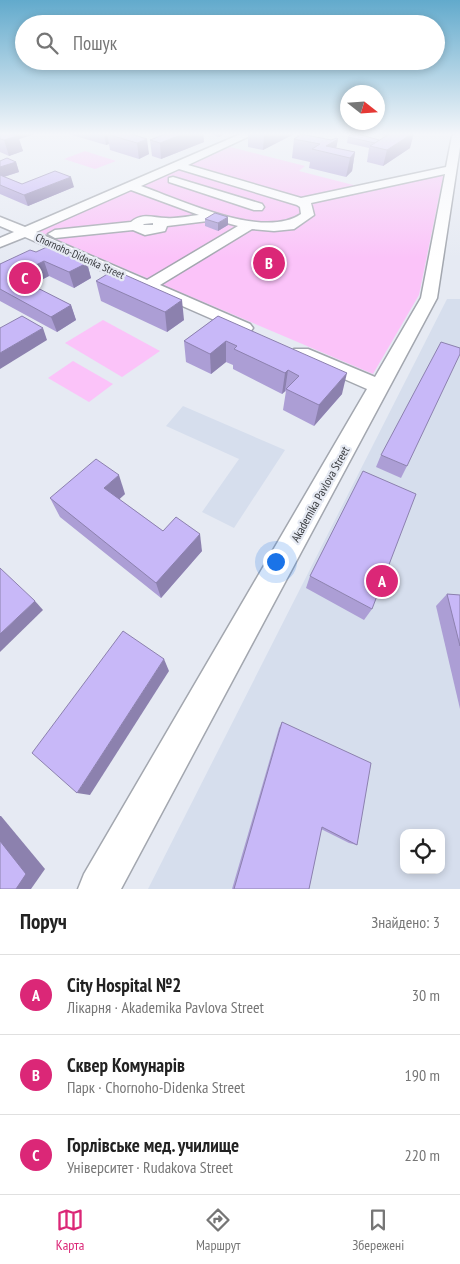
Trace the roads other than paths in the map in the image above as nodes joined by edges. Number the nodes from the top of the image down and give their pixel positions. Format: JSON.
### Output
{"nodes":[{"id":1,"x":157,"y":174,"type":"edge"},
{"id":2,"x":185,"y":174,"type":"edge"},
{"id":3,"x":210,"y":174,"type":"edge"},
{"id":4,"x":426,"y":174,"type":"edge"},
{"id":5,"x":450,"y":174,"type":"edge"},
{"id":6,"x":173,"y":180,"type":"junction"},
{"id":7,"x":131,"y":186,"type":"junction"},
{"id":8,"x":259,"y":189,"type":"junction"},
{"id":9,"x":148,"y":192,"type":"junction"},
{"id":10,"x":238,"y":201,"type":"junction"},
{"id":11,"x":301,"y":202,"type":"junction"},
{"id":12,"x":114,"y":207,"type":"dead end"},
{"id":13,"x":258,"y":207,"type":"dead end"},
{"id":14,"x":217,"y":215,"type":"junction"},
{"id":15,"x":89,"y":219,"type":"dead end"},
{"id":16,"x":0,"y":220,"type":"edge"},
{"id":17,"x":249,"y":225,"type":"junction"},
{"id":18,"x":25,"y":232,"type":"junction"},
{"id":19,"x":0,"y":243,"type":"edge"},
{"id":20,"x":148,"y":286,"type":"junction"},
{"id":21,"x":256,"y":333,"type":"edge"},
{"id":22,"x":283,"y":345,"type":"edge"},
{"id":23,"x":380,"y":387,"type":"junction"},
{"id":24,"x":99,"y":889,"type":"edge"}],
"edges":[{"from":1,"to":7,"type":"street"},
{"from":2,"to":6,"type":"street"},
{"from":3,"to":8,"type":"street"},
{"from":4,"to":11,"type":"street"},
{"from":5,"to":23,"type":"street","name":"Akademika Pavlova Street"},
{"from":6,"to":9,"type":"street"},
{"from":6,"to":10,"type":"street"},
{"from":7,"to":9,"type":"street"},
{"from":7,"to":18,"type":"street"},
{"from":8,"to":10,"type":"street"},
{"from":8,"to":11,"type":"street"},
{"from":9,"to":12,"type":"street"},
{"from":9,"to":14,"type":"street"},
{"from":10,"to":13,"type":"street"},
{"from":10,"to":14,"type":"street"},
{"from":11,"to":17,"type":"street"},
{"from":14,"to":15,"type":"street"},
{"from":14,"to":17,"type":"street"},
{"from":16,"to":18,"type":"street","name":"Chornoho-Didenka Street"},
{"from":17,"to":20,"type":"street"},
{"from":18,"to":19,"type":"street"},
{"from":18,"to":20,"type":"street","name":"Chornoho-Didenka Street"},
{"from":20,"to":21,"type":"street","name":"Chornoho-Didenka Street"},
{"from":22,"to":23,"type":"street"},
{"from":23,"to":24,"type":"street","name":"Akademika Pavlova Street"}]}
